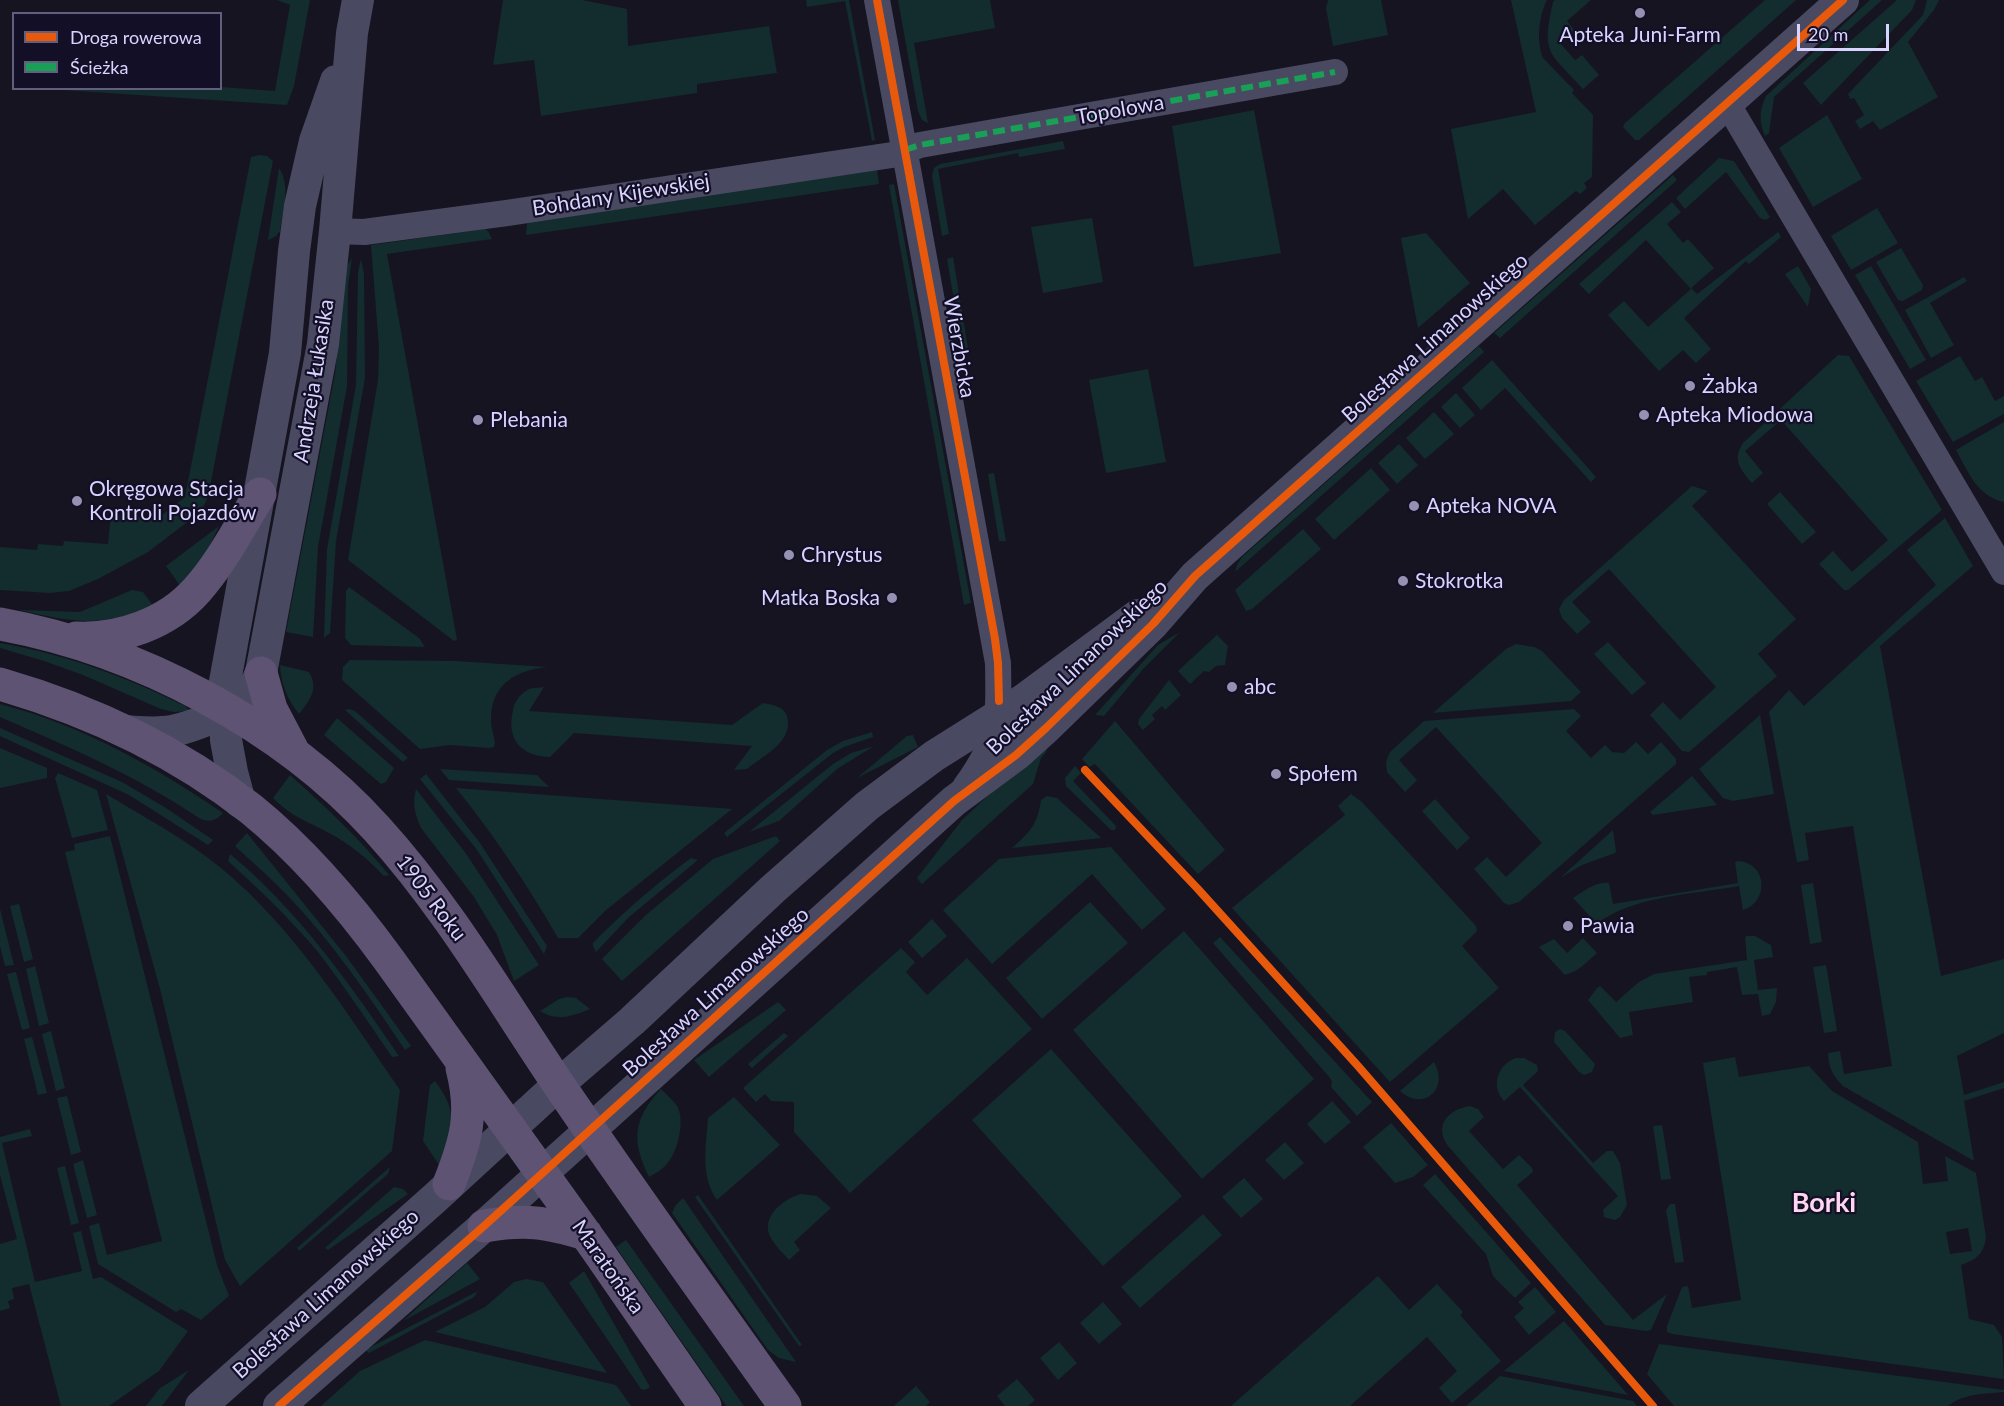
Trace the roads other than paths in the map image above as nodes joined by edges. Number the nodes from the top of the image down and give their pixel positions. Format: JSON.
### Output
{"nodes":[{"id":1,"x":358,"y":0,"type":"edge"},
{"id":2,"x":877,"y":0,"type":"edge"},
{"id":3,"x":1843,"y":0,"type":"edge"},
{"id":4,"x":352,"y":33,"type":"junction"},
{"id":5,"x":1335,"y":72,"type":"dead end"},
{"id":6,"x":1727,"y":103,"type":"junction"},
{"id":7,"x":905,"y":150,"type":"junction"},
{"id":8,"x":335,"y":231,"type":"junction"},
{"id":9,"x":260,"y":494,"type":"junction"},
{"id":10,"x":1998,"y":545,"type":"edge"},
{"id":11,"x":2004,"y":572,"type":"edge"},
{"id":12,"x":1192,"y":580,"type":"junction"},
{"id":13,"x":0,"y":624,"type":"edge"},
{"id":14,"x":59,"y":637,"type":"junction"},
{"id":15,"x":261,"y":673,"type":"junction"},
{"id":16,"x":0,"y":684,"type":"edge"},
{"id":17,"x":225,"y":710,"type":"junction"},
{"id":18,"x":999,"y":716,"type":"junction"},
{"id":19,"x":125,"y":731,"type":"junction"},
{"id":20,"x":296,"y":756,"type":"junction"},
{"id":21,"x":954,"y":801,"type":"junction"},
{"id":22,"x":240,"y":802,"type":"junction"},
{"id":23,"x":459,"y":1058,"type":"junction"},
{"id":24,"x":559,"y":1084,"type":"junction"},
{"id":25,"x":509,"y":1128,"type":"junction"},
{"id":26,"x":591,"y":1129,"type":"junction"},
{"id":27,"x":541,"y":1173,"type":"junction"},
{"id":28,"x":449,"y":1184,"type":"junction"},
{"id":29,"x":484,"y":1226,"type":"junction"},
{"id":30,"x":586,"y":1234,"type":"junction"},
{"id":31,"x":201,"y":1406,"type":"edge"},
{"id":32,"x":279,"y":1406,"type":"edge"},
{"id":33,"x":705,"y":1406,"type":"edge"},
{"id":34,"x":785,"y":1406,"type":"edge"}],
"edges":[{"from":1,"to":4,"type":"street","name":"Andrzeja Łukasika"},
{"from":2,"to":7,"type":"street","name":"Wierzbicka"},
{"from":3,"to":6,"type":"street","name":"Bolesława Limanowskiego"},
{"from":4,"to":8,"type":"street","name":"Andrzeja Łukasika"},
{"from":4,"to":9,"type":"street","name":"Andrzeja Łukasika"},
{"from":5,"to":7,"type":"street","name":"Topolowa"},
{"from":6,"to":10,"type":"street"},
{"from":6,"to":12,"type":"street","name":"Bolesława Limanowskiego"},
{"from":7,"to":8,"type":"street","name":"Bohdany Kijewskiej"},
{"from":7,"to":18,"type":"street","name":"Wierzbicka"},
{"from":8,"to":15,"type":"street","name":"Andrzeja Łukasika"},
{"from":9,"to":14,"type":"main road"},
{"from":9,"to":17,"type":"street","name":"Andrzeja Łukasika"},
{"from":10,"to":11,"type":"street"},
{"from":12,"to":18,"type":"street","name":"Bolesława Limanowskiego"},
{"from":12,"to":21,"type":"street","name":"Bolesława Limanowskiego"},
{"from":13,"to":14,"type":"main road","name":"1905 Roku"},
{"from":14,"to":17,"type":"main road","name":"1905 Roku"},
{"from":15,"to":17,"type":"street","name":"Andrzeja Łukasika"},
{"from":15,"to":20,"type":"main road"},
{"from":16,"to":19,"type":"main road"},
{"from":17,"to":19,"type":"street","name":"Andrzeja Łukasika"},
{"from":17,"to":20,"type":"main road","name":"1905 Roku"},
{"from":17,"to":22,"type":"street"},
{"from":18,"to":21,"type":"street","name":"Bolesława Limanowskiego"},
{"from":18,"to":24,"type":"street","name":"Bolesława Limanowskiego"},
{"from":19,"to":22,"type":"main road"},
{"from":20,"to":24,"type":"main road","name":"1905 Roku"},
{"from":21,"to":26,"type":"street","name":"Bolesława Limanowskiego"},
{"from":22,"to":23,"type":"main road"},
{"from":23,"to":25,"type":"main road"},
{"from":23,"to":28,"type":"main road"},
{"from":24,"to":25,"type":"street","name":"Bolesława Limanowskiego"},
{"from":24,"to":26,"type":"main road","name":"1905 Roku"},
{"from":25,"to":27,"type":"main road","name":"Maratońska"},
{"from":25,"to":28,"type":"street","name":"Bolesława Limanowskiego"},
{"from":26,"to":27,"type":"street","name":"Bolesława Limanowskiego"},
{"from":26,"to":34,"type":"main road"},
{"from":27,"to":29,"type":"street","name":"Bolesława Limanowskiego"},
{"from":27,"to":30,"type":"main road","name":"Maratońska"},
{"from":28,"to":31,"type":"street","name":"Bolesława Limanowskiego"},
{"from":29,"to":30,"type":"main road"},
{"from":29,"to":32,"type":"street","name":"Bolesława Limanowskiego"},
{"from":30,"to":33,"type":"main road","name":"Maratońska"}]}
